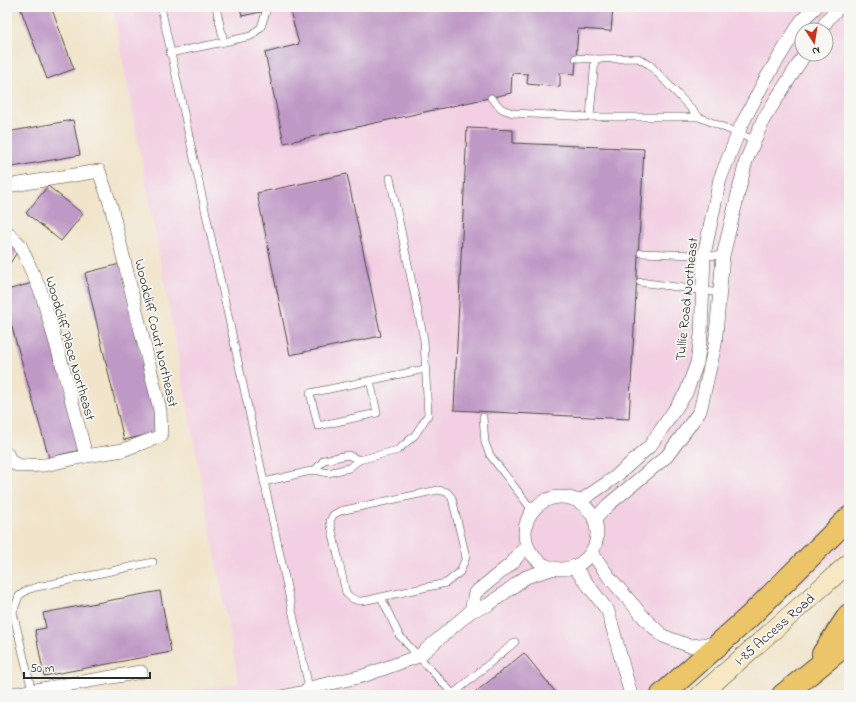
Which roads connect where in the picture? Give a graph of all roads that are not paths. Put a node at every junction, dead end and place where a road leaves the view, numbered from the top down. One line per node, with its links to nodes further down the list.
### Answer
1 (161, 7): 8 (lane)
2 (216, 7): 7 (lane)
3 (816, 7): 15 (street, Tullie Road Northeast)
4 (839, 7): 6 (street)
5 (266, 12): 7 (lane)
6 (826, 22)
7 (224, 42): 8 (lane)
8 (170, 53): 33 (lane)
9 (576, 58): 10 (lane)
10 (595, 58): 13 (lane); 14 (lane)
11 (800, 62): 16 (street)
12 (491, 98): 13 (lane)
13 (590, 116): 14 (lane)
14 (699, 117): 15 (lane)
15 (738, 134): 16 (lane); 21 (street, Tullie Road Northeast)
16 (754, 140): 22 (street)
17 (390, 178): 26 (lane)
18 (7, 186): 30 (street, Woodcliff Court Northeast)
19 (7, 232): 30 (street, Woodcliff Place Northeast)
20 (641, 253): 21 (lane)
21 (704, 255): 22 (lane); 24 (street, Tullie Road Northeast)
22 (723, 256): 25 (street)
23 (640, 282): 24 (lane)
24 (702, 291): 25 (lane); 34 (street, Tullie Road Northeast)
25 (720, 293): 37 (street)
26 (425, 369): 27 (lane); 31 (lane)
27 (370, 380): 27 (lane)
28 (483, 417): 35 (lane)
29 (7, 454): 30 (street, Woodcliff Court Northeast)
30 (86, 456)
31 (359, 460): 32 (lane); 32 (lane)
32 (316, 470): 33 (lane)
33 (264, 482): 54 (lane)
34 (579, 502): 35 (street); 37 (street)
35 (532, 510): 38 (street)
36 (849, 518): 49 (highway)
37 (595, 519): 39 (street)
38 (526, 546): 43 (street); 45 (street)
39 (592, 553): 42 (street); 49 (street)
40 (153, 562): 53 (lane)
41 (849, 564): 60 (main road, I-85 Access Road)
42 (574, 568): 43 (street); 58 (street)
43 (552, 569): 45 (street)
44 (381, 597): 44 (lane); 50 (lane)
45 (471, 611): 50 (street)
46 (849, 615): 51 (highway)
47 (515, 642): 57 (lane)
48 (849, 642): 51 (highway)
49 (720, 643): 59 (highway)
50 (419, 656): 54 (street); 57 (lane)
51 (813, 670): 61 (highway)
52 (141, 672): 53 (street)
53 (32, 691): 55 (street)
54 (310, 691): 56 (lane)
55 (7, 695)
56 (278, 695)
57 (452, 695)
58 (631, 695)
59 (662, 695)
60 (700, 695)
61 (783, 695)

